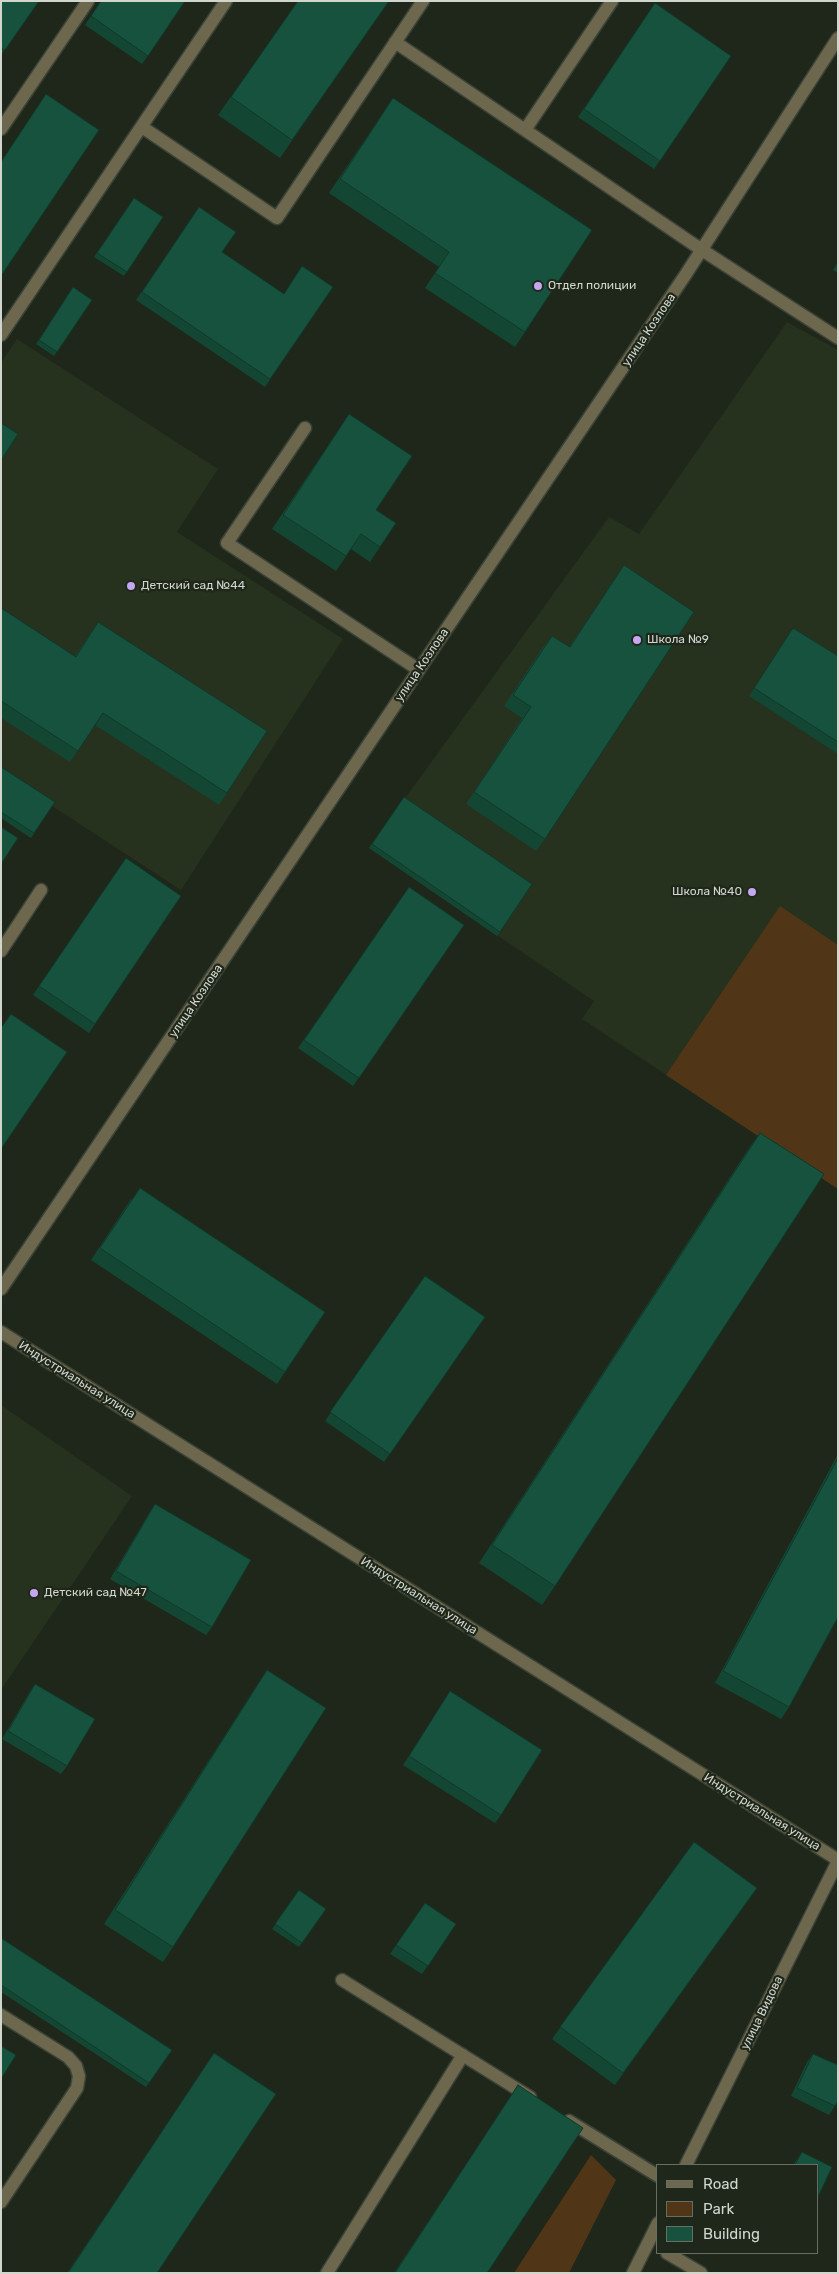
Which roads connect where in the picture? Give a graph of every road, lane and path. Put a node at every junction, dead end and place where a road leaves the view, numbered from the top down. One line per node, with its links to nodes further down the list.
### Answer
1 (88, 1): 8 (street)
2 (226, 1): 7 (street)
3 (422, 1): 6 (street)
4 (612, 1): 9 (street)
5 (838, 38): 10 (street, улица Козлова)
6 (395, 42): 7 (street); 9 (street)
7 (142, 127): 11 (street)
8 (1, 130)
9 (525, 130): 10 (street)
10 (702, 250): 12 (street); 14 (street, улица Козлова)
11 (1, 335)
12 (838, 338)
13 (305, 428): 14 (street)
14 (419, 670): 17 (street, улица Козлова)
15 (42, 890): 16 (street)
16 (1, 951)
17 (1, 1288)
18 (1, 1332): 19 (street, Индустриальная улица)
19 (838, 1860): 25 (street, улица Видова)
20 (342, 1980): 22 (street)
21 (1, 2015): 27 (street)
22 (463, 2055): 23 (street); 31 (street)
23 (539, 2102)
24 (556, 2113): 26 (street)
25 (686, 2164)
26 (656, 2175)
27 (1, 2202)
28 (656, 2232): 29 (street)
29 (653, 2245): 32 (street)
30 (668, 2254): 33 (street)
31 (327, 2273)
32 (633, 2273)
33 (700, 2273)

